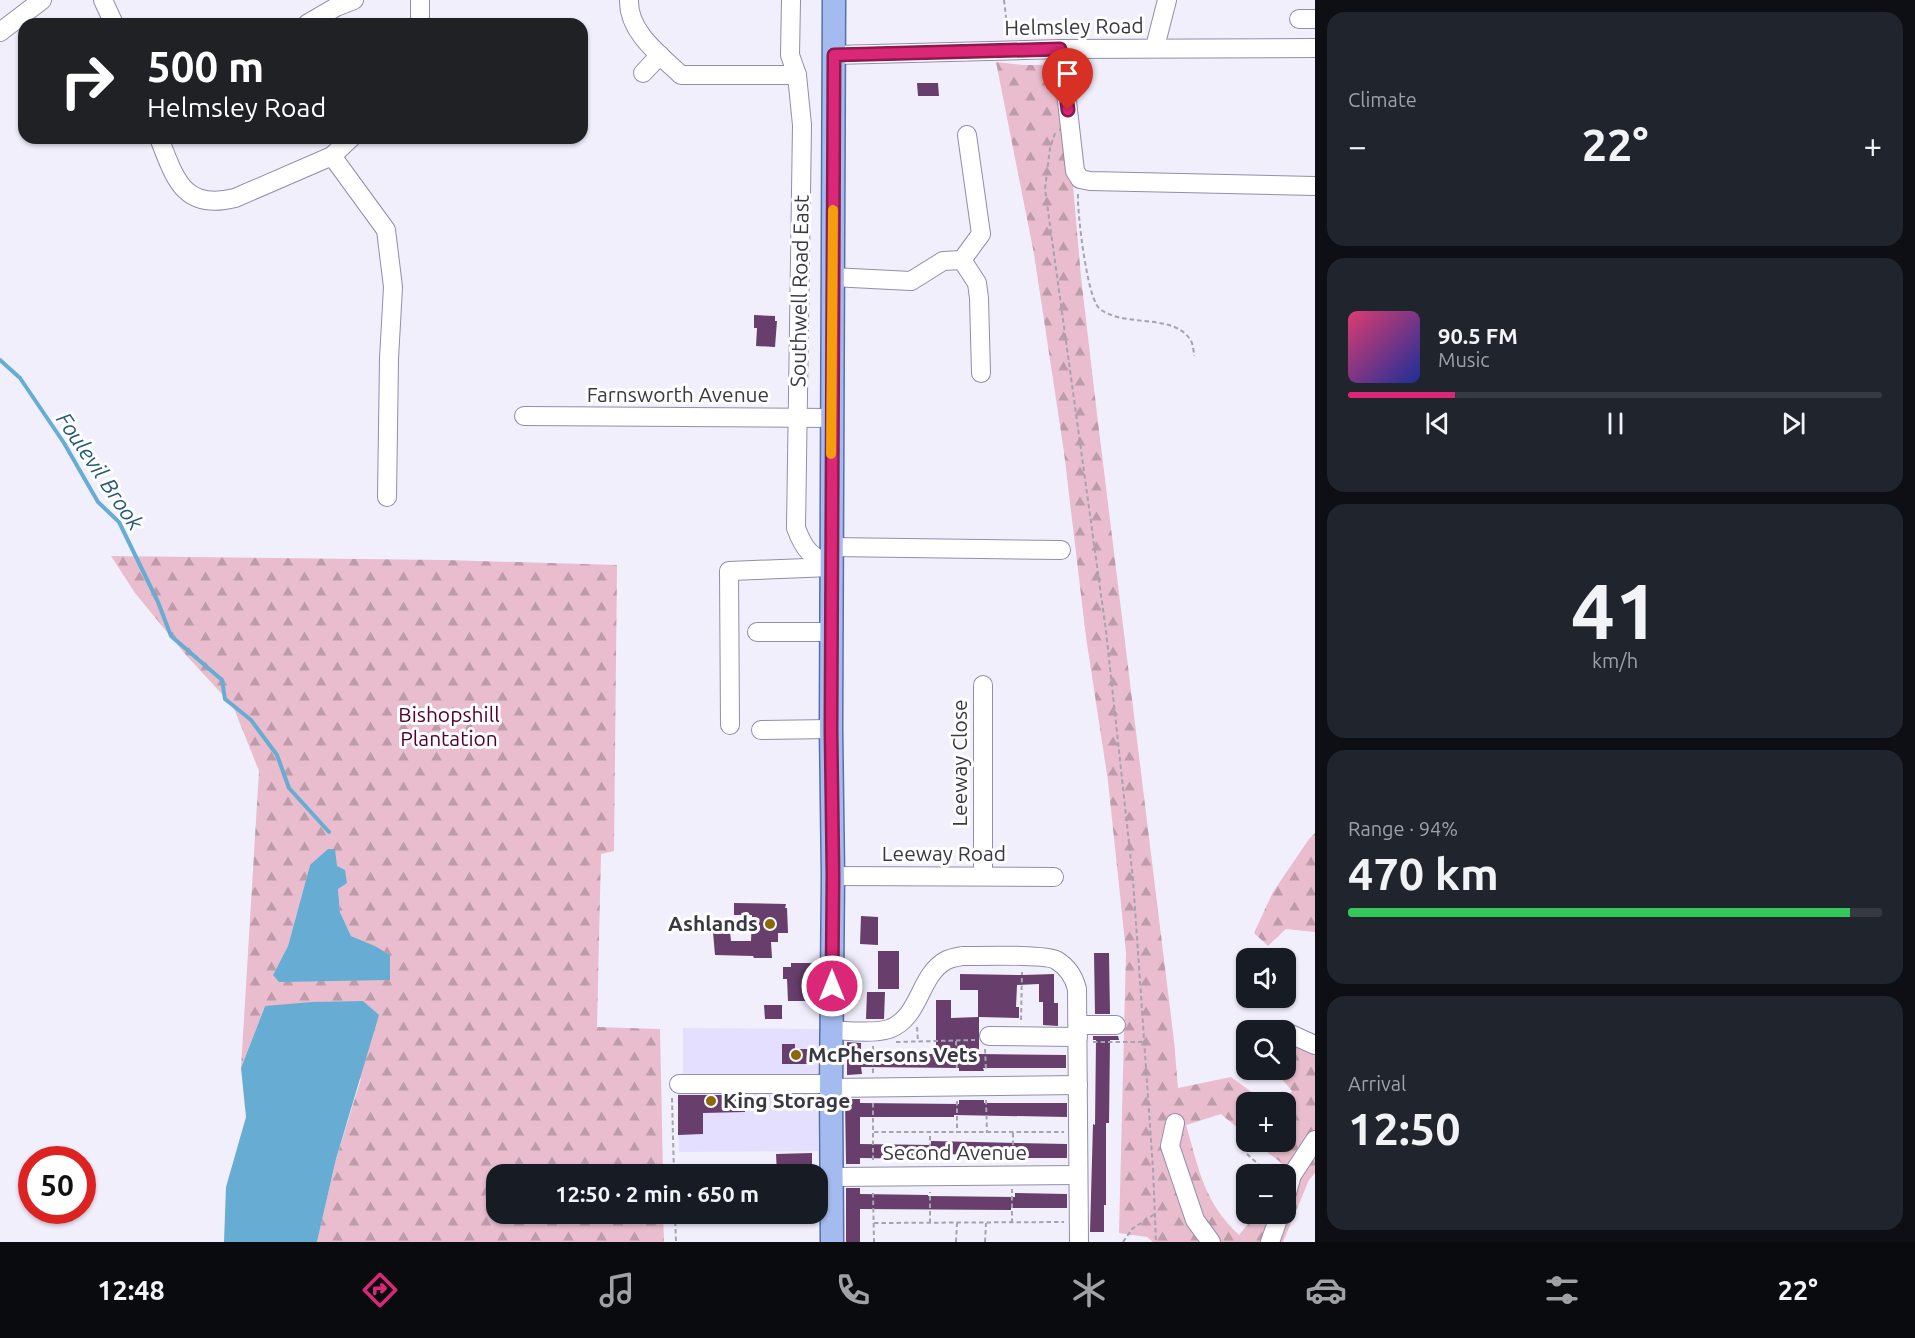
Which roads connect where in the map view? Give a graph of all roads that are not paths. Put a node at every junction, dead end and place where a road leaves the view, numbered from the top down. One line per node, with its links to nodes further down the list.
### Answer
1 (42, 0): 10 (street)
2 (103, 0): 11 (street)
3 (354, 0): 12 (street)
4 (420, 0): 13 (street)
5 (791, 0): 21 (street, Southwell Road East)
6 (834, 0): 19 (main road, Southwell Road East)
7 (1167, 0): 15 (street)
8 (629, 5): 18 (street)
9 (18, 18): 14 (street)
10 (18, 18)
11 (111, 18)
12 (317, 18)
13 (420, 18)
14 (0, 32)
15 (1155, 47): 16 (street, Helmsley Road); 17 (street, Helmsley Road)
16 (1315, 48)
17 (1060, 49): 19 (street, Helmsley Road); 28 (street)
18 (660, 55): 20 (street); 21 (street)
19 (834, 55): 22 (main road, Southwell Road East)
20 (643, 73)
21 (797, 75): 23 (street, Southwell Road East)
22 (833, 124): 23 (street); 30 (main road, Southwell Road East)
23 (802, 125): 33 (street, Southwell Road East)
24 (967, 135): 29 (street)
25 (161, 144): 27 (street)
26 (345, 144): 27 (street)
27 (332, 156): 35 (street)
28 (1315, 186)
29 (962, 260): 30 (street); 31 (street)
30 (832, 276): 34 (main road, Southwell Road East)
31 (981, 373)
32 (524, 416): 33 (street, Farnsworth Avenue)
33 (798, 418): 34 (street, Farnsworth Avenue); 37 (street, Southwell Road East)
34 (831, 418): 37 (main road, Southwell Road East)
35 (387, 497)
36 (1061, 550): 37 (street)
37 (831, 557): 38 (main road, Southwell Road East); 41 (street)
38 (831, 632): 39 (street); 42 (main road, Southwell Road East)
39 (757, 633)
40 (983, 682): 45 (street, Leeway Close)
41 (730, 725)
42 (831, 729): 43 (street); 44 (main road, Southwell Road East)
43 (761, 730)
44 (833, 876): 45 (street, Leeway Road); 48 (main road, Southwell Road East)
45 (983, 876): 46 (street, Leeway Road)
46 (1057, 877)
47 (1116, 1025): 49 (street)
48 (832, 1030): 49 (street); 55 (main road, Southwell Road East)
49 (1078, 1035): 50 (street); 54 (street)
50 (989, 1036)
51 (1296, 1037): 52 (street)
52 (1315, 1045)
53 (679, 1084): 55 (street)
54 (1078, 1085): 55 (street); 59 (street)
55 (831, 1086): 60 (main road, Southwell Road East)
56 (1175, 1123): 64 (street)
57 (1315, 1140): 58 (street)
58 (1296, 1169)
59 (1078, 1175): 60 (street, Second Avenue); 63 (street)
60 (832, 1177): 62 (main road, Southwell Road East)
61 (1276, 1224): 65 (street)
62 (832, 1242)
63 (1079, 1242)
64 (1211, 1242)
65 (1270, 1242)

